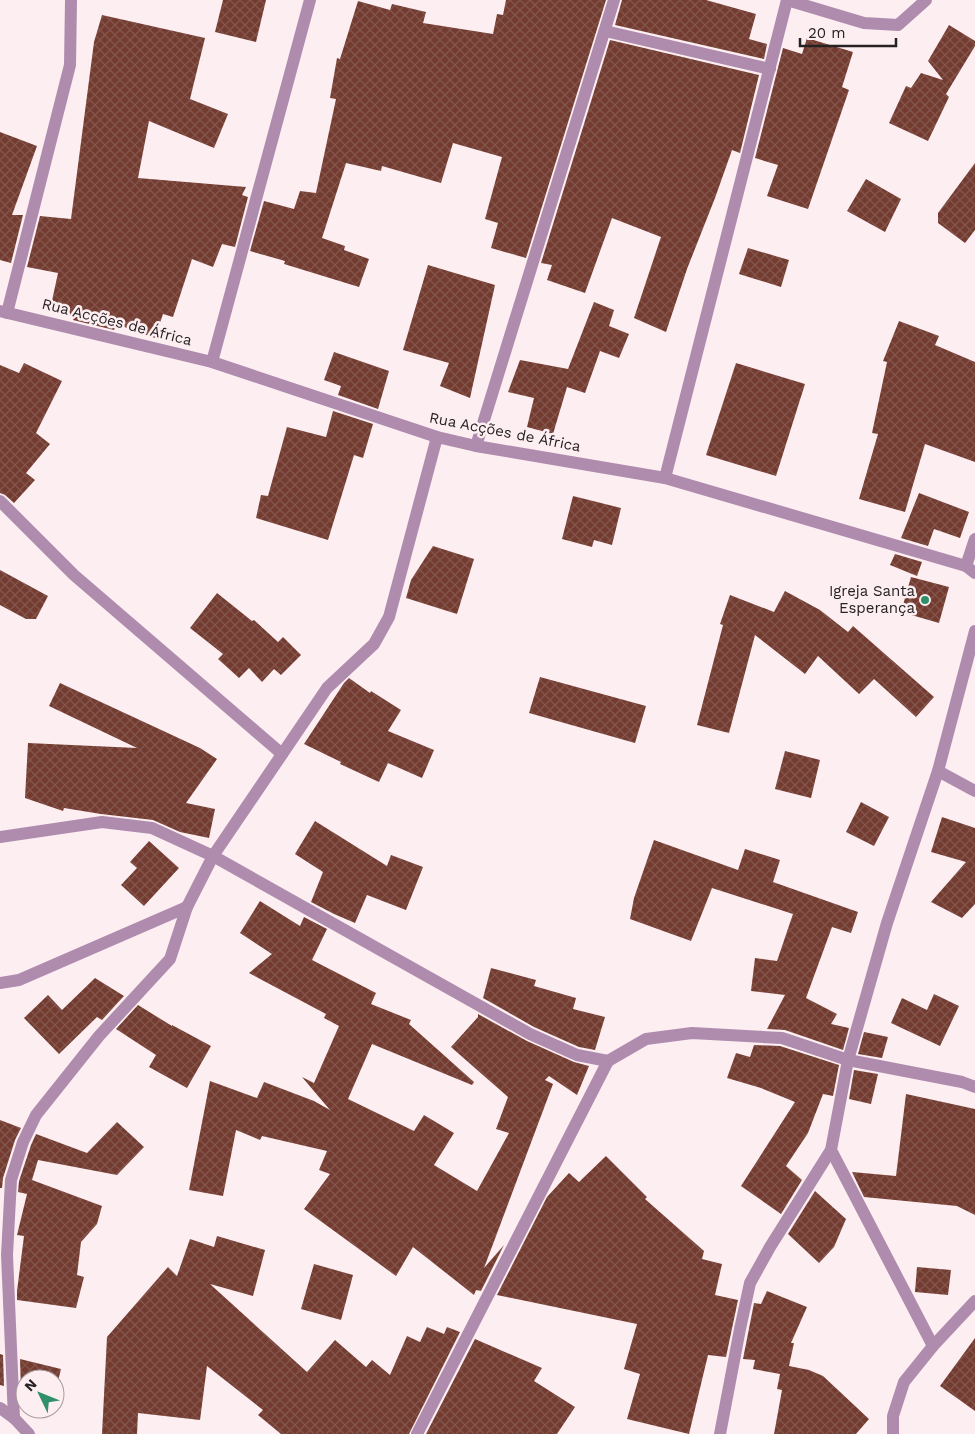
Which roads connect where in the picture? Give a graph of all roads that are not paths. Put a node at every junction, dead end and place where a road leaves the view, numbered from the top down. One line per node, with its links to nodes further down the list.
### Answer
1 (71, 0): 8 (street)
2 (310, 0): 9 (street)
3 (614, 0): 6 (street)
4 (787, 0): 5 (street); 7 (street)
5 (926, 0)
6 (605, 31): 7 (street); 11 (street)
7 (770, 70): 12 (street)
8 (3, 312): 9 (street, Rua Acções de África)
9 (212, 362): 10 (street, Rua Acções de África)
10 (437, 437): 11 (street, Rua Acções de África); 17 (street)
11 (476, 446): 12 (street, Rua Acções de África)
12 (665, 478): 15 (street, Rua Acções de África)
13 (0, 501): 17 (street)
14 (975, 539): 15 (street)
15 (970, 569)
16 (975, 632): 18 (street)
17 (282, 754): 21 (street)
18 (938, 771): 19 (street); 24 (street)
19 (975, 791)
20 (0, 837): 21 (street)
21 (213, 856): 22 (street); 25 (street)
22 (187, 907): 23 (street); 31 (street)
23 (0, 983)
24 (848, 1060): 25 (street); 26 (street); 27 (street)
25 (608, 1061): 33 (street)
26 (975, 1087)
27 (831, 1150): 29 (street); 34 (street)
28 (975, 1302): 29 (street)
29 (933, 1346): 35 (street)
30 (0, 1408): 31 (street)
31 (14, 1418): 32 (street)
32 (29, 1434)
33 (417, 1434)
34 (720, 1434)
35 (893, 1434)

